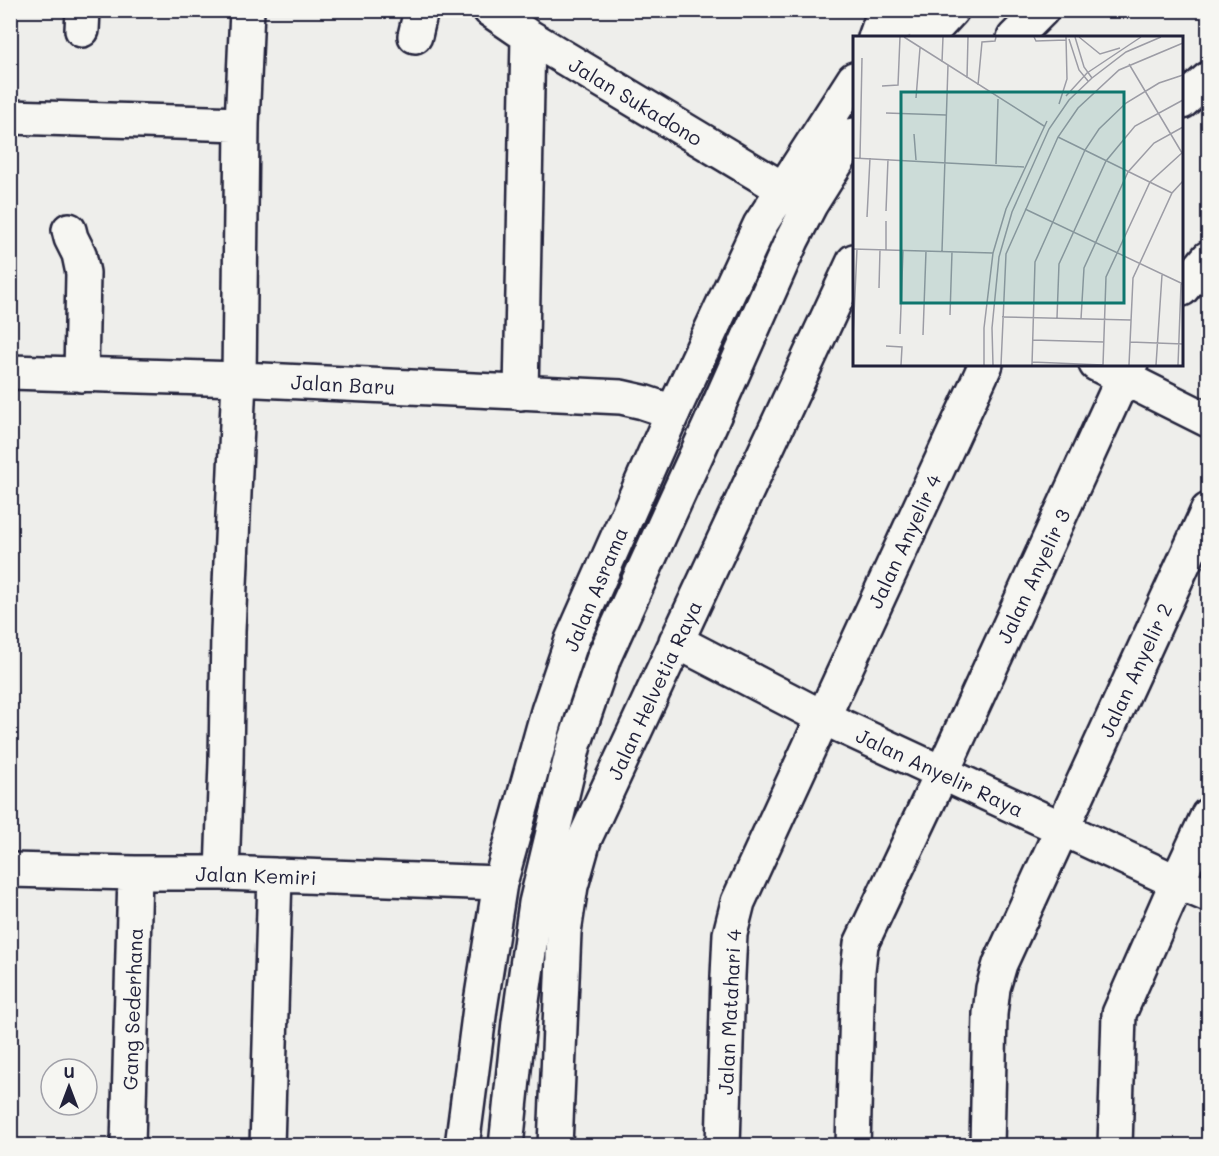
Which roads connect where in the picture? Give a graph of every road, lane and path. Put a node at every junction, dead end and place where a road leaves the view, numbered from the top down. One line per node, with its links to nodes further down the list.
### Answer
1 (247, 10): 16 (main road)
2 (490, 10): 7 (main road, Jalan Sukadono)
3 (885, 10): 8 (main road)
4 (909, 10): 9 (main road)
5 (952, 10): 10 (main road)
6 (1042, 10): 11 (main road)
7 (528, 36): 18 (main road, Jalan Sukadono); 28 (main road)
8 (876, 36)
9 (888, 36)
10 (928, 36)
11 (1016, 36)
12 (1209, 79): 14 (main road)
13 (853, 82): 18 (main road, Jalan Asrama)
14 (1183, 101)
15 (10, 117): 16 (main road)
16 (242, 124): 27 (main road)
17 (853, 138): 31 (main road, Jalan Asrama)
18 (783, 189): 29 (main road, Jalan Asrama)
19 (69, 230): 26 (main road)
20 (1209, 258): 22 (main road)
21 (853, 265): 33 (main road, Jalan Helvetia Raya)
22 (1183, 289)
23 (985, 366): 34 (main road, Jalan Anyelir 4)
24 (1117, 369): 30 (main road); 35 (main road, Jalan Anyelir 3)
25 (10, 372): 26 (main road, Jalan Baru)
26 (81, 375): 27 (main road, Jalan Baru)
27 (239, 379): 28 (main road, Jalan Baru); 40 (main road)
28 (521, 393): 29 (main road, Jalan Baru)
29 (646, 404): 31 (main road); 43 (main road, Jalan Asrama)
30 (1209, 420)
31 (709, 427): 48 (main road, Jalan Asrama)
32 (1209, 510): 37 (main road, Jalan Anyelir 2)
33 (676, 641): 34 (main road, Jalan Anyelir Raya); 49 (main road, Jalan Helvetia Raya)
34 (822, 717): 35 (main road, Jalan Anyelir Raya); 50 (main road, Jalan Matahari 4)
35 (942, 774): 37 (main road, Jalan Anyelir Raya); 51 (main road, Jalan Anyelir 3)
36 (1209, 815): 42 (main road)
37 (1061, 829): 42 (main road, Jalan Anyelir Raya); 52 (main road, Jalan Anyelir 2)
38 (10, 870): 39 (main road, Jalan Kemiri)
39 (135, 873): 40 (main road, Jalan Kemiri); 45 (main road, Gang Sederhana)
40 (222, 873): 41 (main road, Jalan Kemiri)
41 (275, 875): 43 (main road, Jalan Kemiri); 46 (main road)
42 (1177, 882): 44 (main road, Jalan Anyelir Raya); 53 (main road)
43 (501, 883): 47 (main road, Jalan Asrama)
44 (1209, 895)
45 (128, 1146)
46 (267, 1146)
47 (462, 1146)
48 (506, 1146)
49 (555, 1146)
50 (723, 1146)
51 (853, 1146)
52 (987, 1146)
53 (1115, 1146)

